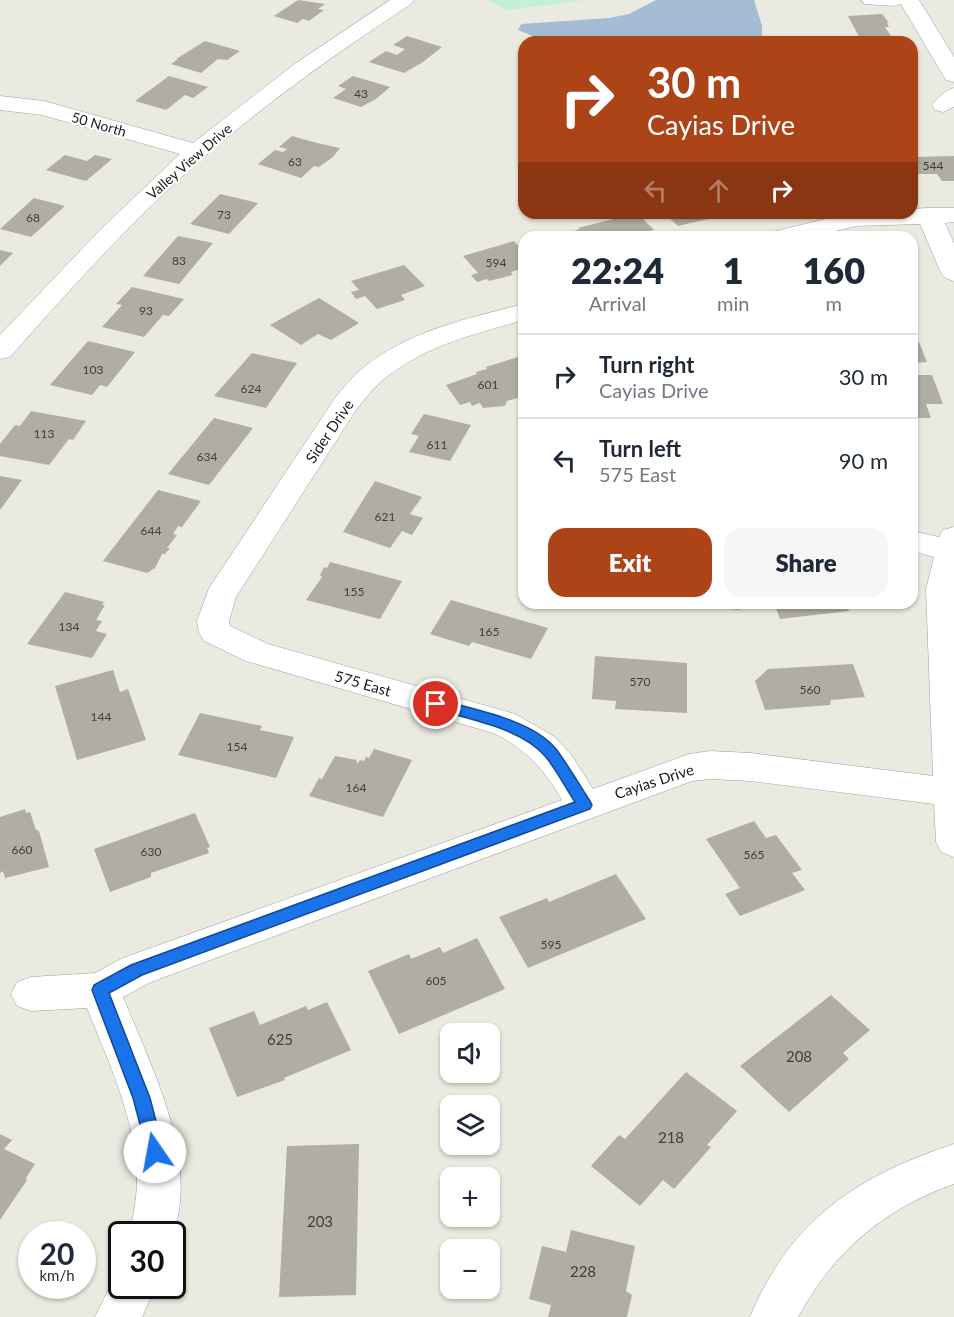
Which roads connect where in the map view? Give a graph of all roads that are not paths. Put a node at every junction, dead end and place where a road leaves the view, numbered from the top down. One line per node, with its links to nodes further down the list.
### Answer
1 (404, 0): 7 (street, Valley View Drive)
2 (871, 0): 3 (street)
3 (894, 0)
4 (909, 0): 5 (street)
5 (954, 75)
6 (0, 103): 7 (street, 50 North)
7 (197, 152): 14 (street, Valley View Drive)
8 (942, 215): 9 (street); 12 (street)
9 (918, 216)
10 (856, 219): 11 (street)
11 (806, 231)
12 (954, 273)
13 (518, 314): 17 (street, Sider Drive)
14 (0, 351)
15 (918, 541): 16 (street)
16 (952, 544): 18 (street)
17 (214, 633): 19 (street, 575 East)
18 (951, 792): 19 (street, Cayias Drive); 20 (street)
19 (584, 805): 21 (street, Cayias Drive)
20 (954, 842)
21 (100, 990): 22 (street, Cayias Drive); 24 (street)
22 (31, 994)
23 (954, 1164): 27 (street)
24 (154, 1221)
25 (127, 1299): 26 (street)
26 (118, 1317)
27 (773, 1317)

